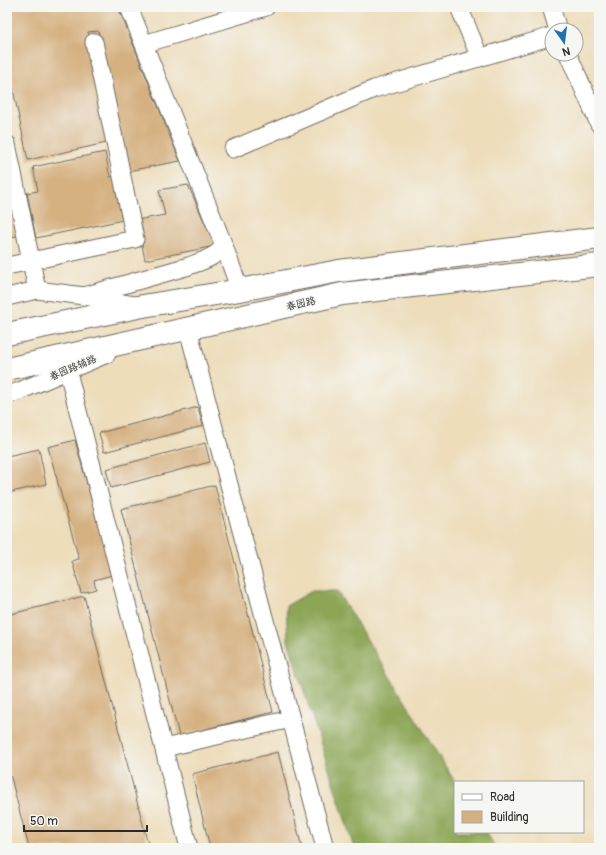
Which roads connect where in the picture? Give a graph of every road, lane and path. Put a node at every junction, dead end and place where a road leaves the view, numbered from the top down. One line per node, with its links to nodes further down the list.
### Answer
1 (129, 7): 8 (street)
2 (266, 7): 8 (street)
3 (459, 7): 9 (street)
4 (551, 7): 5 (street)
5 (556, 22)
6 (544, 38): 9 (street)
7 (94, 42): 17 (street)
8 (144, 44): 16 (street)
9 (480, 58): 13 (street)
10 (572, 62): 11 (street)
11 (599, 124)
12 (7, 144): 14 (street)
13 (233, 149)
14 (10, 178): 17 (street)
15 (599, 238): 21 (main road)
16 (224, 246): 21 (street); 22 (street)
17 (31, 261): 19 (street); 20 (street)
18 (599, 265): 25 (main road, 春园路)
19 (7, 266)
20 (37, 290): 22 (street); 23 (street)
21 (240, 290): 24 (main road)
22 (84, 296): 24 (street)
23 (7, 297)
24 (143, 306): 26 (main road)
25 (188, 329): 27 (main road, 春园路); 30 (street)
26 (7, 334)
27 (66, 363): 28 (main road, 春园路); 29 (street, 春园路辅路); 31 (street)
28 (7, 369)
29 (7, 395)
30 (291, 719): 31 (street); 33 (street)
31 (164, 748): 32 (street)
32 (189, 848)
33 (324, 848)

